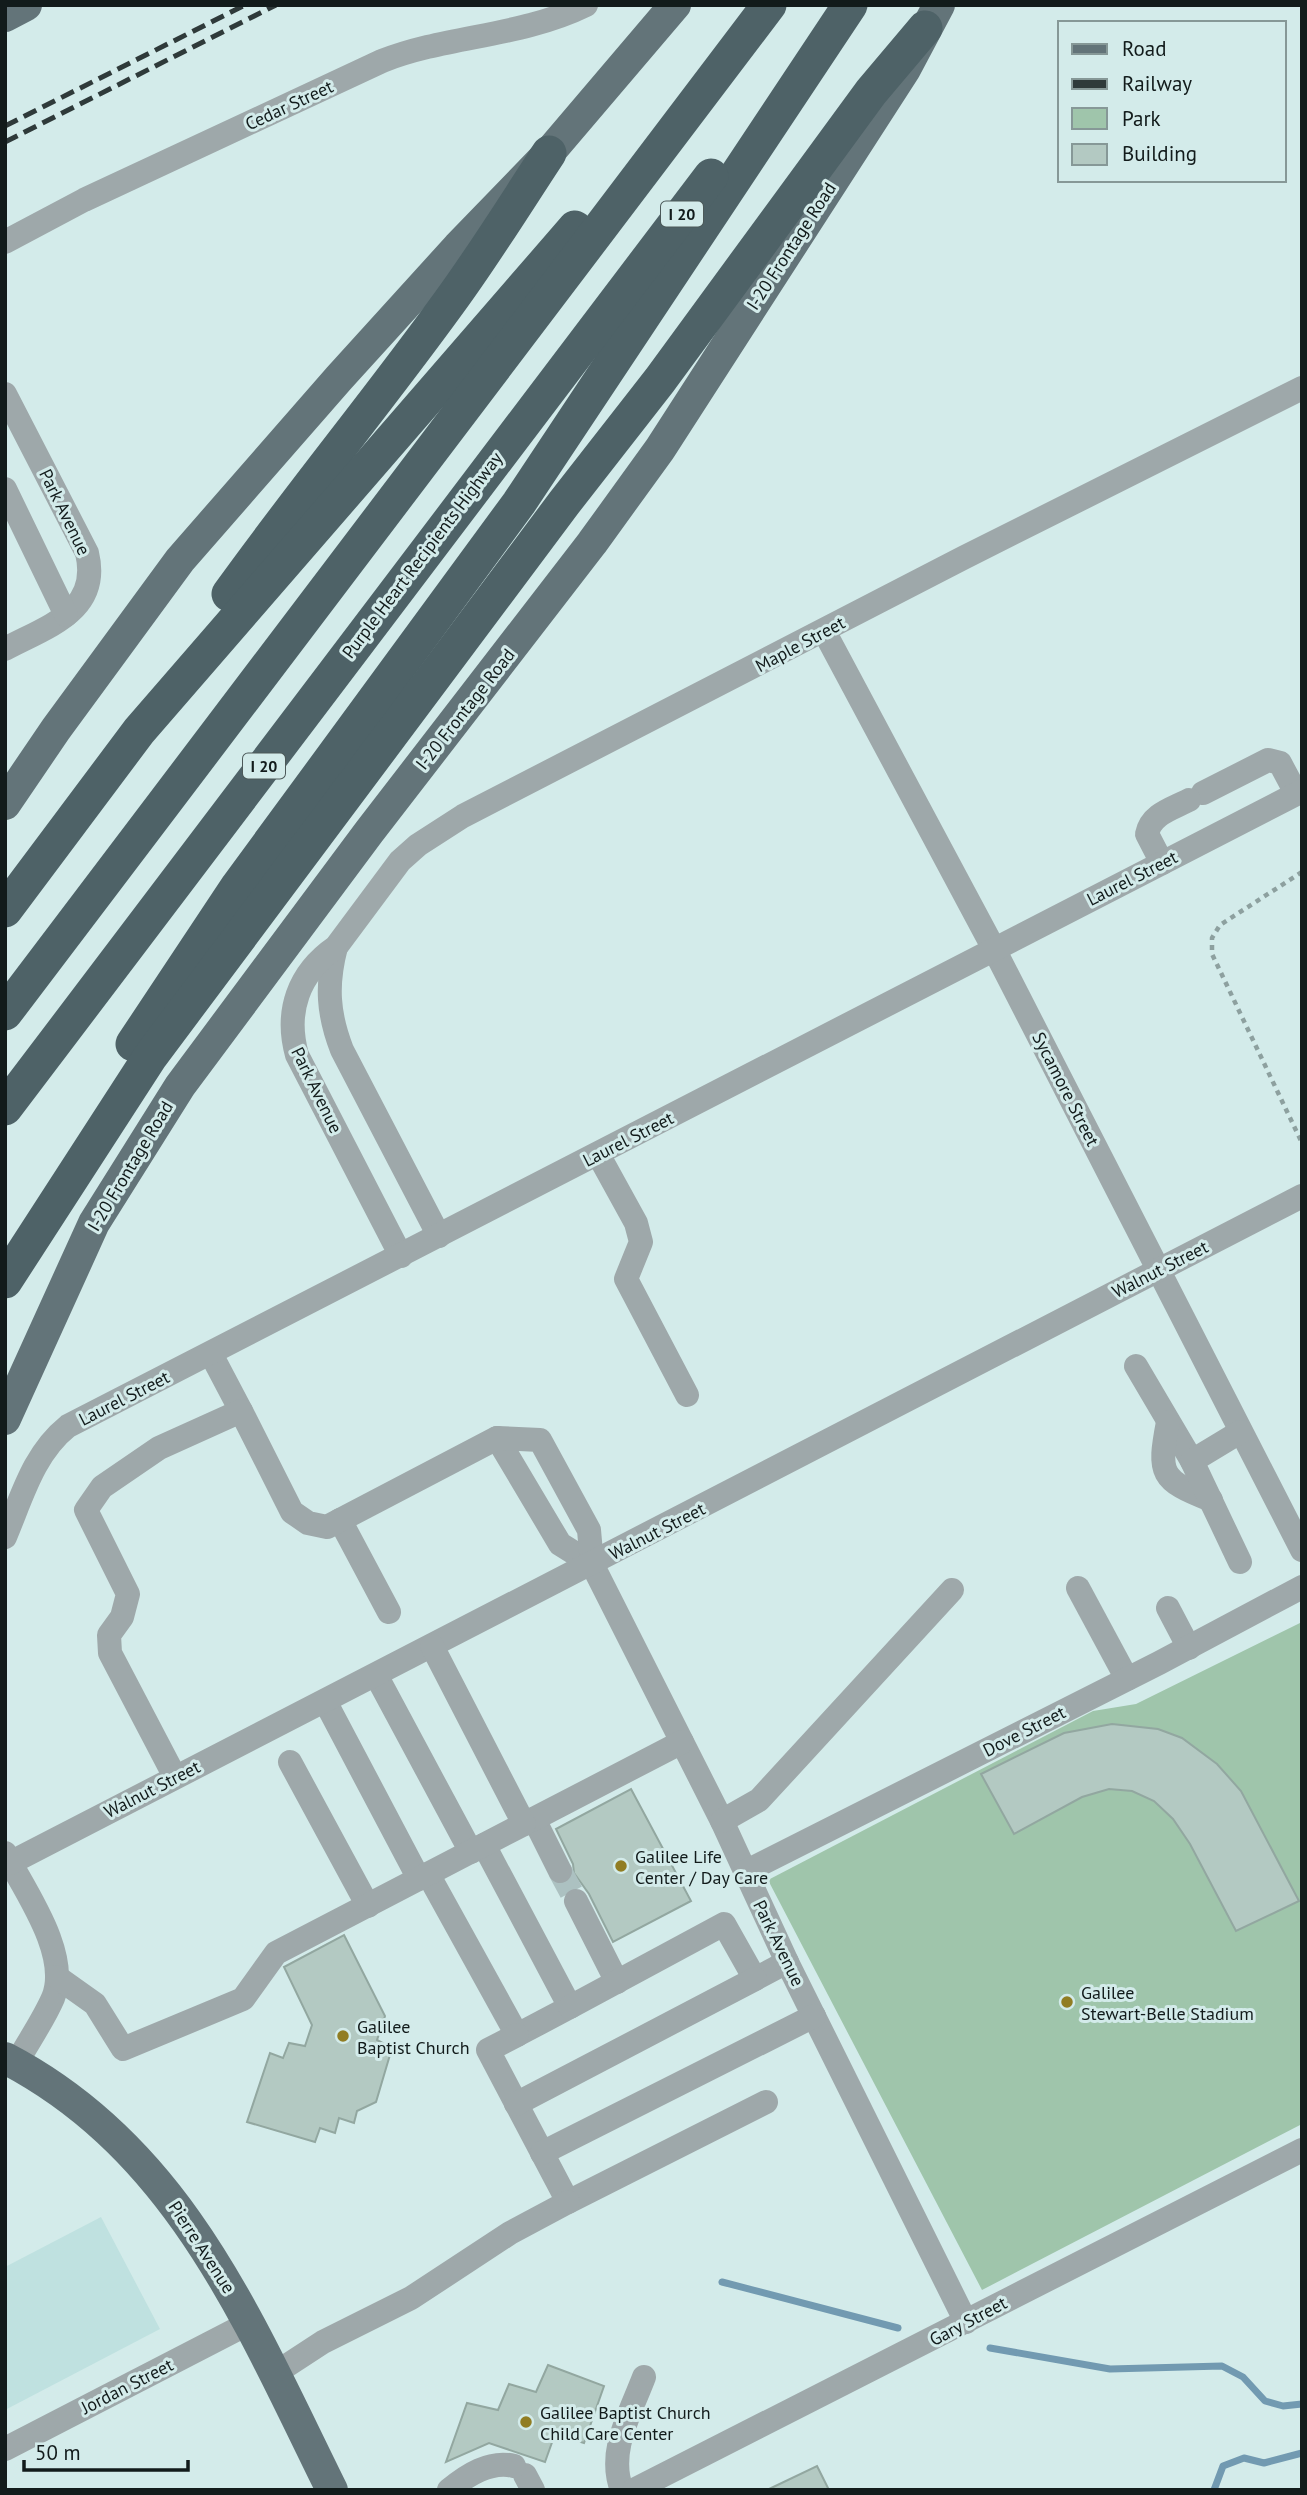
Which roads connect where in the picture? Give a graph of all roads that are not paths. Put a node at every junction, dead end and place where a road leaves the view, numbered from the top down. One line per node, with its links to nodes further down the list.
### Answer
1 (26, 5): 7 (main road)
2 (586, 5): 10 (street, Cedar Street)
3 (675, 5): 9 (main road)
4 (843, 5): 25 (highway, Purple Heart Recipients Highway / I 20)
5 (850, 5): 31 (highway)
6 (765, 10): 17 (highway); 24 (highway)
7 (5, 16)
8 (932, 17): 31 (highway); 36 (main road, I-20 Frontage Road)
9 (549, 153): 17 (highway); 19 (main road)
10 (5, 242)
11 (1302, 388): 15 (street, Maple Street)
12 (5, 394): 14 (street, Park Avenue)
13 (5, 489): 14 (street)
14 (66, 615): 16 (street)
15 (824, 631): 22 (street, Maple Street); 23 (street, Sycamore Street)
16 (5, 649)
17 (139, 731): 21 (highway)
18 (1299, 792): 20 (street, Laurel Street); 20 (street)
19 (5, 804)
20 (1162, 863): 23 (street, Laurel Street)
21 (5, 910)
22 (336, 947): 28 (street); 29 (street, Park Avenue)
23 (994, 949): 26 (street, Laurel Street); 30 (street, Sycamore Street)
24 (5, 1013)
25 (5, 1108)
26 (598, 1154): 28 (street, Laurel Street); 34 (street)
27 (1302, 1196): 30 (street, Walnut Street)
28 (439, 1236): 29 (street, Laurel Street)
29 (401, 1255): 32 (street, Laurel Street)
30 (1157, 1270): 38 (street, Sycamore Street); 46 (street, Walnut Street)
31 (5, 1282)
32 (211, 1354): 35 (street); 43 (street, Laurel Street)
33 (1136, 1366): 37 (street)
34 (687, 1395)
35 (241, 1411): 42 (street); 59 (street)
36 (5, 1419)
37 (1168, 1422): 40 (street); 41 (street)
38 (1240, 1432): 40 (street); 44 (street, Sycamore Street)
39 (497, 1438): 42 (street); 46 (street); 46 (street, Park Avenue)
40 (1192, 1461): 41 (street)
41 (1211, 1500): 45 (street)
42 (340, 1520): 51 (street)
43 (5, 1537)
44 (1302, 1550)
45 (1240, 1562)
46 (592, 1564): 52 (street, Walnut Street); 57 (street, Park Avenue)
47 (1078, 1587): 55 (street)
48 (1302, 1587): 53 (street, Dove Street)
49 (953, 1590): 60 (street)
50 (1168, 1608): 53 (street)
51 (389, 1612)
52 (432, 1646): 54 (street, Walnut Street); 61 (street)
53 (1189, 1648): 55 (street, Dove Street)
54 (376, 1675): 56 (street, Walnut Street); 62 (street)
55 (1127, 1679): 65 (street, Dove Street)
56 (325, 1701): 59 (street, Walnut Street); 66 (street)
57 (682, 1742): 60 (street, Park Avenue); 61 (street)
58 (290, 1762): 68 (street)
59 (175, 1777): 63 (street, Walnut Street)
60 (722, 1821): 65 (street, Park Avenue)
61 (529, 1822): 62 (street); 64 (street)
62 (478, 1849): 66 (street); 73 (street)
63 (8, 1858): 70 (street)
64 (561, 1871)
65 (745, 1872): 69 (street, Park Avenue)
66 (424, 1877): 68 (street); 75 (street)
67 (576, 1901): 72 (street)
68 (368, 1906): 70 (street)
69 (787, 1962): 71 (street); 74 (street, Park Avenue)
70 (57, 1977): 76 (street)
71 (755, 1979): 72 (street); 78 (street)
72 (617, 1982): 73 (street)
73 (570, 2007): 75 (street)
74 (814, 2016): 80 (street); 82 (street, Park Avenue)
75 (517, 2035): 78 (street)
76 (10, 2061): 83 (main road, Pierre Avenue)
77 (766, 2102): 81 (street)
78 (516, 2104): 80 (street)
79 (1302, 2150): 82 (street, Gary Street)
80 (542, 2153): 81 (street)
81 (568, 2202): 84 (street)
82 (966, 2322): 91 (street, Gary Street)
83 (250, 2323): 84 (main road, Pierre Avenue); 86 (street, Jordan Street)
84 (274, 2374): 88 (main road, Pierre Avenue)
85 (644, 2378): 90 (street)
86 (5, 2449)
87 (524, 2477): 89 (street)
88 (332, 2490)
89 (449, 2490)
90 (622, 2490)
91 (634, 2490)

